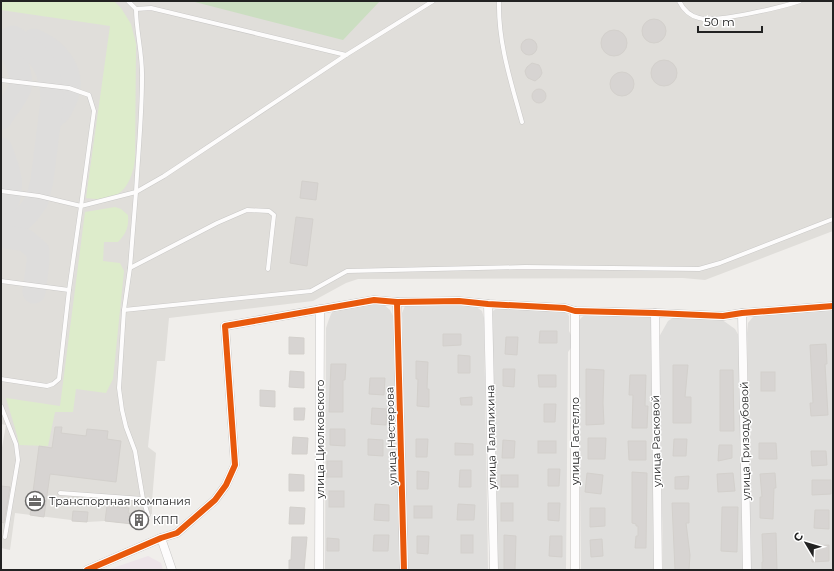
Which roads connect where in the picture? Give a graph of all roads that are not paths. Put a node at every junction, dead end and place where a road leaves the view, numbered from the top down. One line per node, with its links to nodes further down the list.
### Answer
1 (128, 1): 6 (lane)
2 (433, 1): 7 (lane)
3 (499, 1): 9 (lane)
4 (679, 1): 5 (lane)
5 (800, 1)
6 (136, 9): 7 (lane); 11 (lane)
7 (346, 55): 11 (lane)
8 (1, 80): 12 (lane)
9 (522, 122)
10 (1, 191): 12 (lane)
11 (136, 192): 12 (lane); 14 (lane)
12 (81, 206): 17 (lane)
13 (833, 219): 22 (lane)
14 (130, 268): 15 (lane); 22 (lane)
15 (268, 269)
16 (1, 281): 17 (lane)
17 (69, 290): 26 (lane)
18 (397, 302): 19 (street); 21 (street); 37 (street, улица Нестерова)
19 (488, 304): 23 (street); 38 (street, улица Талалихина)
20 (833, 306): 25 (street)
21 (320, 309): 32 (street); 36 (street, улица Циолковского)
22 (124, 310): 29 (lane)
23 (575, 311): 24 (street); 39 (street, улица Гастелло)
24 (655, 312): 25 (street); 40 (street, улица Расковой)
25 (742, 313): 41 (street, улица Гризодубовой)
26 (1, 379)
27 (1, 406): 31 (lane)
28 (60, 493): 29 (lane)
29 (143, 499): 30 (lane)
30 (148, 515)
31 (5, 537)
32 (161, 538): 33 (street); 35 (street)
33 (104, 567): 34 (street)
34 (87, 570)
35 (172, 570)
36 (319, 570)
37 (404, 570)
38 (494, 570)
39 (575, 570)
40 (658, 570)
41 (747, 570)

